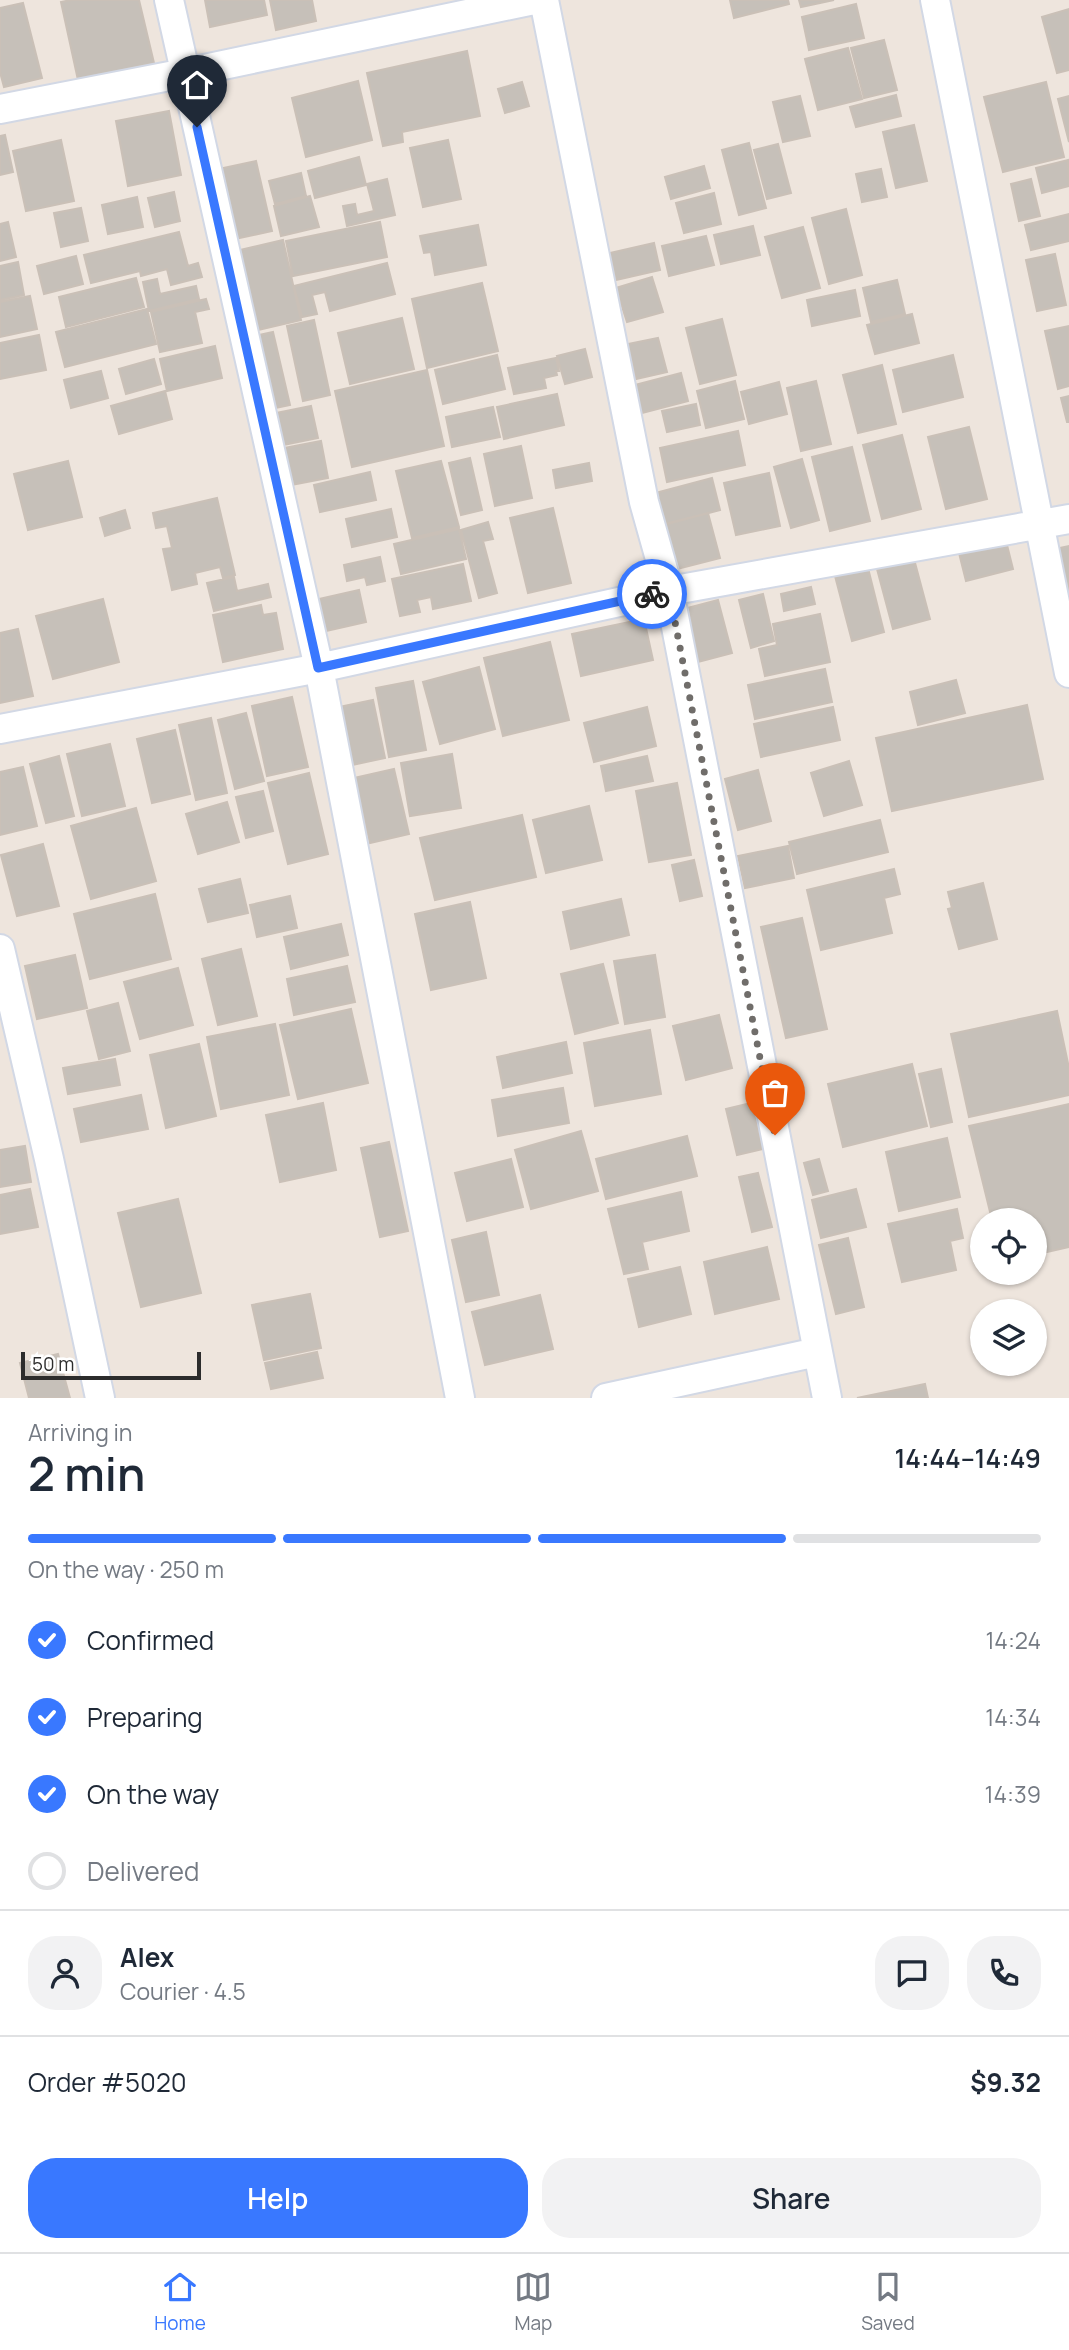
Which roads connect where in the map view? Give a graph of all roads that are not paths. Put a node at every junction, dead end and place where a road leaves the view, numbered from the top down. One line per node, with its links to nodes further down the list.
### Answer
1 (169, 0): 5 (street)
2 (534, 0): 5 (street)
3 (544, 0): 9 (street)
4 (935, 0): 8 (street)
5 (185, 73): 6 (street); 10 (street)
6 (0, 109)
7 (1069, 519): 8 (street)
8 (1039, 525): 9 (street); 11 (street)
9 (669, 591): 10 (street); 14 (street)
10 (318, 668): 12 (street); 16 (street)
11 (1069, 673)
12 (0, 729)
13 (0, 949): 15 (street)
14 (817, 1352): 17 (street); 18 (street)
15 (100, 1398)
16 (460, 1398)
17 (606, 1398)
18 (827, 1398)

